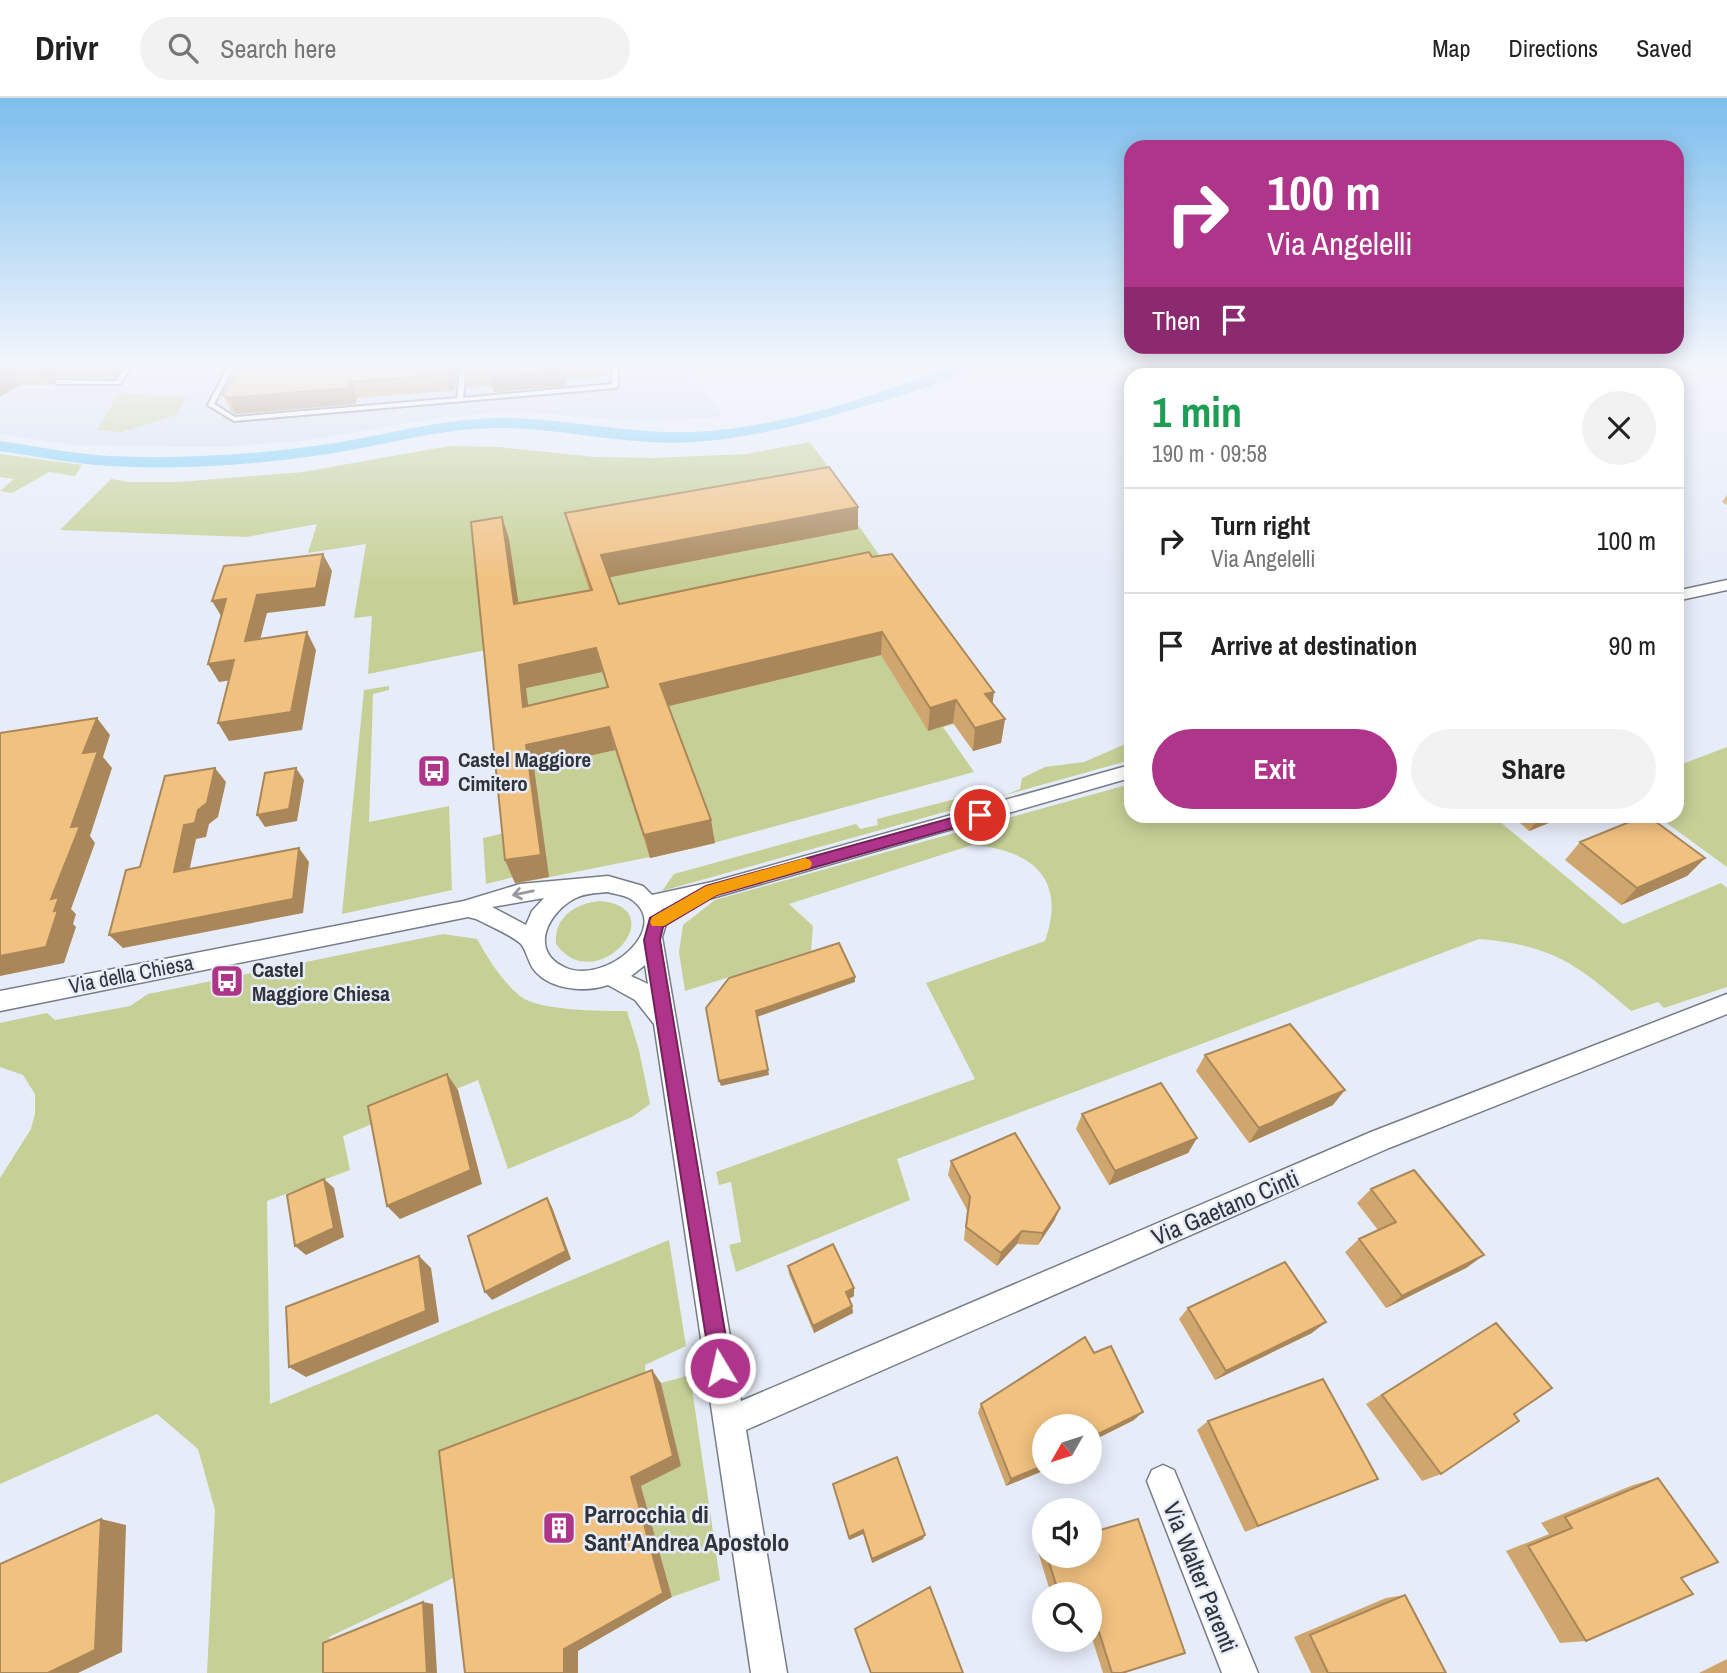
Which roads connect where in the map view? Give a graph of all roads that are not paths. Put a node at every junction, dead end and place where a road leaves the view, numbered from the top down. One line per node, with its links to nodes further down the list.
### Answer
1 (1727, 586): 2 (street)
2 (1684, 594)
3 (1727, 594): 4 (street)
4 (1684, 602)
5 (1124, 774): 8 (street)
6 (580, 888): 7 (street, Via della Chiesa, one-way to 7); 8 (street); 9 (street)
7 (468, 909): 9 (street); 11 (street, Via della Chiesa)
8 (652, 922): 10 (street); 13 (street)
9 (532, 939): 10 (street)
10 (611, 976): 13 (street)
11 (0, 1000)
12 (1727, 1003): 14 (street, Via Gaetano Cinti)
13 (664, 1020): 14 (street)
14 (728, 1422): 16 (street)
15 (1163, 1481): 17 (street, Via Walter Parenti)
16 (769, 1673)
17 (1240, 1673)

